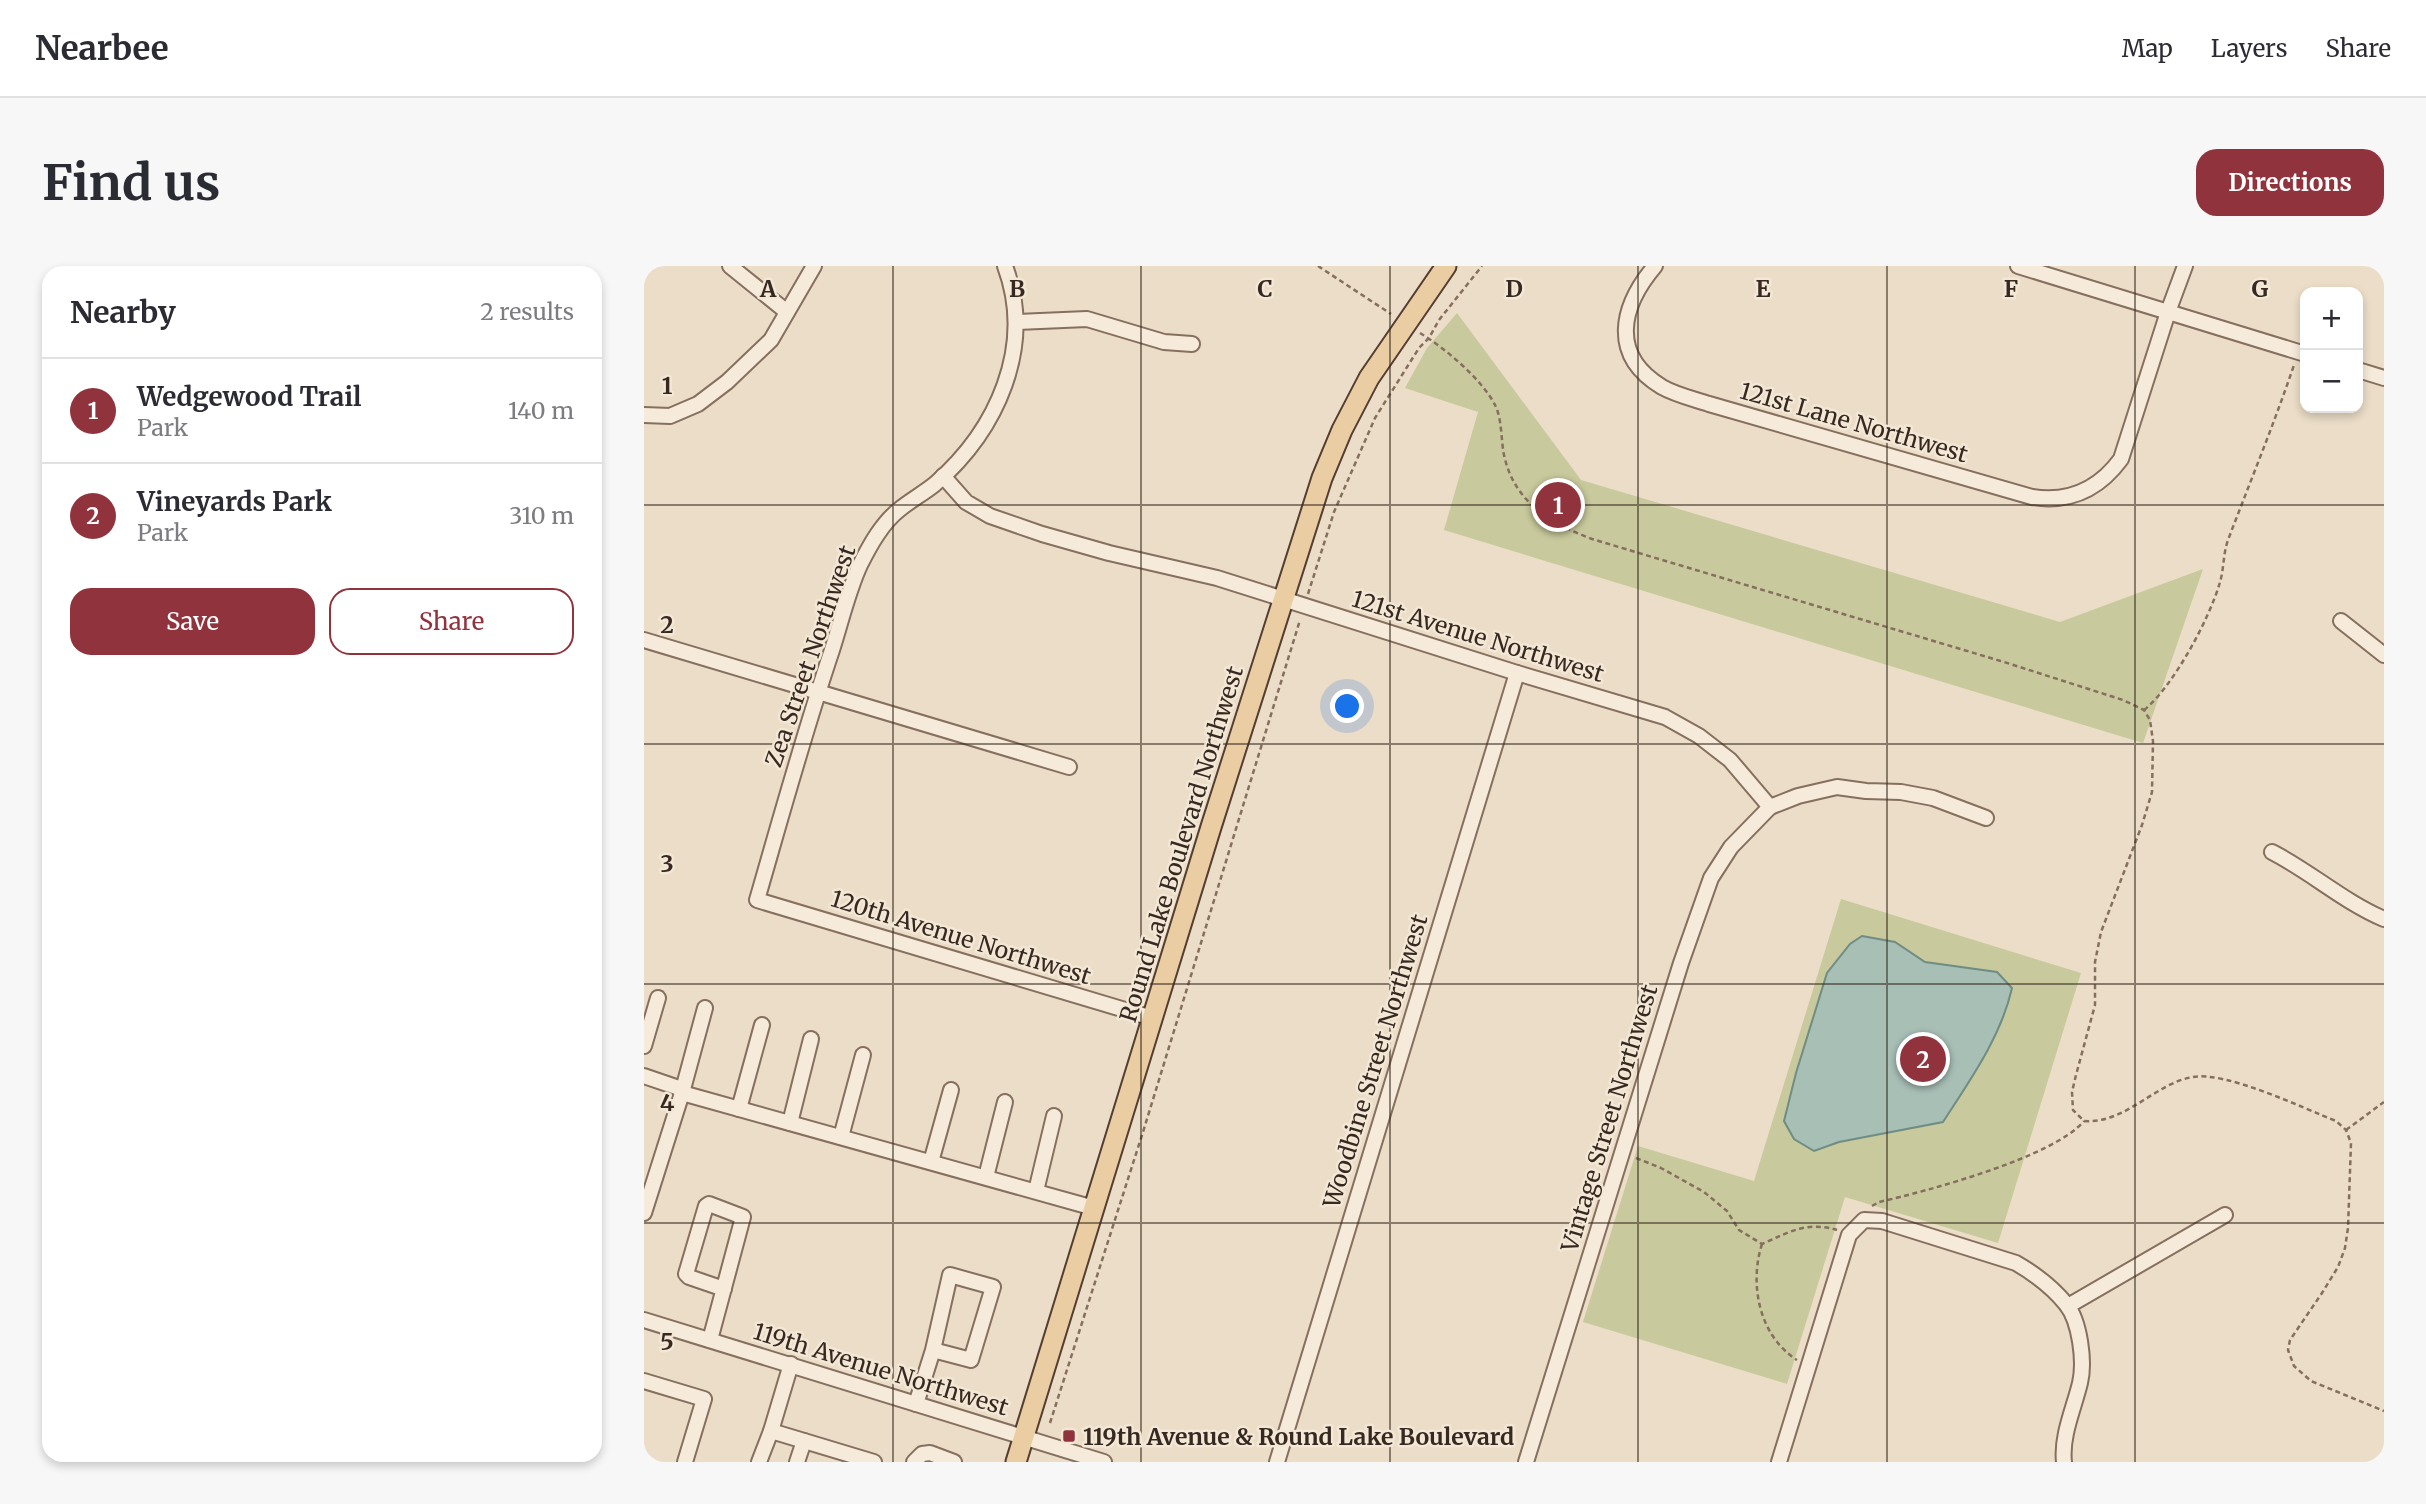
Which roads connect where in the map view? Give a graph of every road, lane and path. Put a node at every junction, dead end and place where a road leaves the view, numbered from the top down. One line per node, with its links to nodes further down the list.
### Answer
1 (730, 266): 10 (street)
2 (814, 266): 10 (street)
3 (1005, 266): 13 (street, Zea Street Northwest)
4 (1318, 266): 12 (path)
5 (1446, 266): 23 (main road, Round Lake Boulevard Northwest)
6 (1482, 266): 15 (path)
7 (1656, 266): 11 (street, 121st Lane Northwest)
8 (2018, 266): 11 (street)
9 (2185, 266): 11 (street)
10 (787, 312): 21 (street)
11 (2168, 312): 17 (street)
12 (1390, 314)
13 (1017, 322): 16 (street); 22 (street, Zea Street Northwest)
14 (1423, 334): 15 (path)
15 (1429, 338): 24 (path); 30 (path)
16 (1192, 344)
17 (2300, 352)
18 (2300, 358): 30 (path)
19 (2363, 372): 20 (street)
20 (2384, 378)
21 (644, 415)
22 (943, 475): 23 (street, 121st Avenue Northwest); 29 (street, Zea Street Northwest)
23 (1283, 598): 24 (street, 121st Avenue Northwest); 39 (main road, Round Lake Boulevard Northwest)
24 (1304, 606): 28 (street, 121st Avenue Northwest); 75 (path)
25 (2341, 621): 27 (street)
26 (644, 640): 29 (street)
27 (2384, 655)
28 (1517, 673): 32 (street, 121st Avenue Northwest); 87 (street, Woodbine Street Northwest)
29 (818, 692): 31 (street); 35 (street, Zea Street Northwest)
30 (2144, 710): 51 (path)
31 (1069, 767)
32 (1770, 807): 33 (street); 55 (street, Vintage Street Northwest)
33 (1986, 818)
34 (2272, 852): 36 (street)
35 (757, 900): 39 (street, 120th Avenue Northwest)
36 (2384, 919)
37 (658, 998): 42 (street)
38 (705, 1008): 46 (street)
39 (1152, 1018): 59 (main road, Round Lake Boulevard Northwest)
40 (762, 1025): 49 (street)
41 (811, 1039): 52 (street)
42 (644, 1046)
43 (863, 1055): 54 (street)
44 (644, 1076): 46 (street)
45 (951, 1090): 56 (street)
46 (682, 1093): 49 (street); 60 (street)
47 (1005, 1102): 57 (street)
48 (2384, 1102): 53 (path)
49 (739, 1109): 52 (street)
50 (1054, 1116): 58 (street)
51 (2084, 1121): 53 (path); 62 (path)
52 (790, 1124): 54 (street)
53 (2346, 1130): 74 (path)
54 (841, 1138): 56 (street)
55 (1623, 1154): 64 (path); 88 (street, Vintage Street Northwest)
56 (931, 1162): 57 (street)
57 (986, 1177): 58 (street)
58 (1036, 1191): 59 (street)
59 (1094, 1208): 77 (main road, Round Lake Boulevard Northwest)
60 (644, 1213)
61 (2225, 1216): 66 (street)
62 (1864, 1220): 63 (street); 66 (street)
63 (1849, 1234): 64 (path); 71 (street)
64 (1762, 1244): 71 (path)
65 (724, 1289): 65 (street); 68 (street)
66 (2068, 1306): 90 (street)
67 (644, 1320): 68 (street, 119th Avenue Northwest)
68 (710, 1340): 70 (street, 119th Avenue Northwest)
69 (933, 1350): 69 (street); 73 (street)
70 (791, 1364): 73 (street, 119th Avenue Northwest); 76 (street)
71 (1808, 1364): 89 (street)
72 (644, 1381): 79 (street)
73 (916, 1404): 77 (street, 119th Avenue Northwest)
74 (2384, 1410)
75 (1050, 1423)
76 (771, 1431): 78 (street); 80 (street)
77 (1024, 1437): 85 (main road, Round Lake Boulevard Northwest); 86 (street, 119th Avenue Northwest)
78 (804, 1441): 81 (street); 82 (street)
79 (685, 1462)
80 (759, 1462)
81 (797, 1462)
82 (874, 1462)
83 (914, 1462): 84 (street)
84 (954, 1462)
85 (1016, 1462)
86 (1104, 1462)
87 (1277, 1462)
88 (1526, 1462)
89 (1779, 1462)
90 (2064, 1462)

